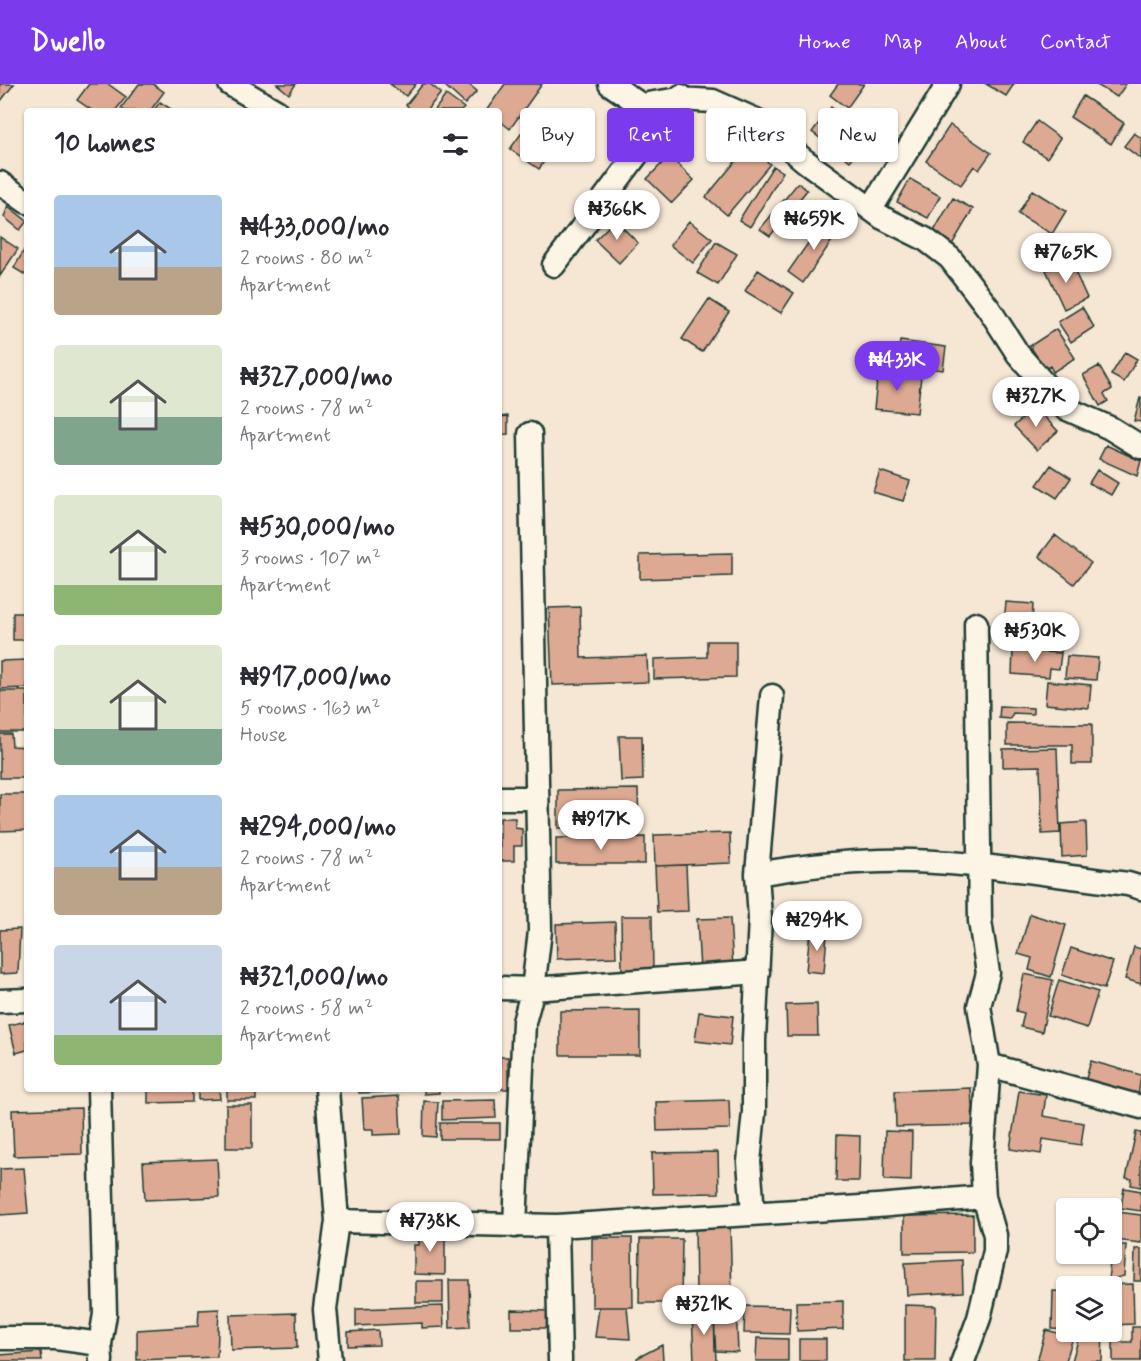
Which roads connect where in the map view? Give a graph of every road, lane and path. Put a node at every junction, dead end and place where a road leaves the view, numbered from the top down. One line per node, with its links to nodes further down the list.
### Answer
1 (230, 84): 5 (street)
2 (610, 84): 4 (street)
3 (948, 84): 8 (street)
4 (684, 92): 8 (street); 9 (street)
5 (271, 108)
6 (0, 183): 7 (street)
7 (24, 200)
8 (871, 208): 11 (street)
9 (554, 265)
10 (530, 434): 15 (street)
11 (1141, 447)
12 (976, 624): 16 (street)
13 (772, 696): 17 (street)
14 (502, 798): 15 (street)
15 (536, 798): 21 (street)
16 (980, 867): 17 (street); 18 (street); 24 (street)
17 (757, 874): 19 (street)
18 (1141, 888)
19 (758, 972): 21 (street); 29 (street)
20 (502, 988): 21 (street)
21 (533, 989): 31 (street)
22 (24, 1000): 23 (street)
23 (0, 1001)
24 (989, 1065): 27 (street); 28 (street)
25 (99, 1092): 34 (street)
26 (327, 1092): 30 (street)
27 (1141, 1107)
28 (984, 1197): 29 (street); 37 (street)
29 (753, 1212): 32 (street)
30 (337, 1221): 31 (street); 35 (street)
31 (515, 1226): 32 (street)
32 (556, 1226): 36 (street)
33 (0, 1338): 34 (street)
34 (100, 1352)
35 (330, 1361)
36 (560, 1361)
37 (963, 1361)

